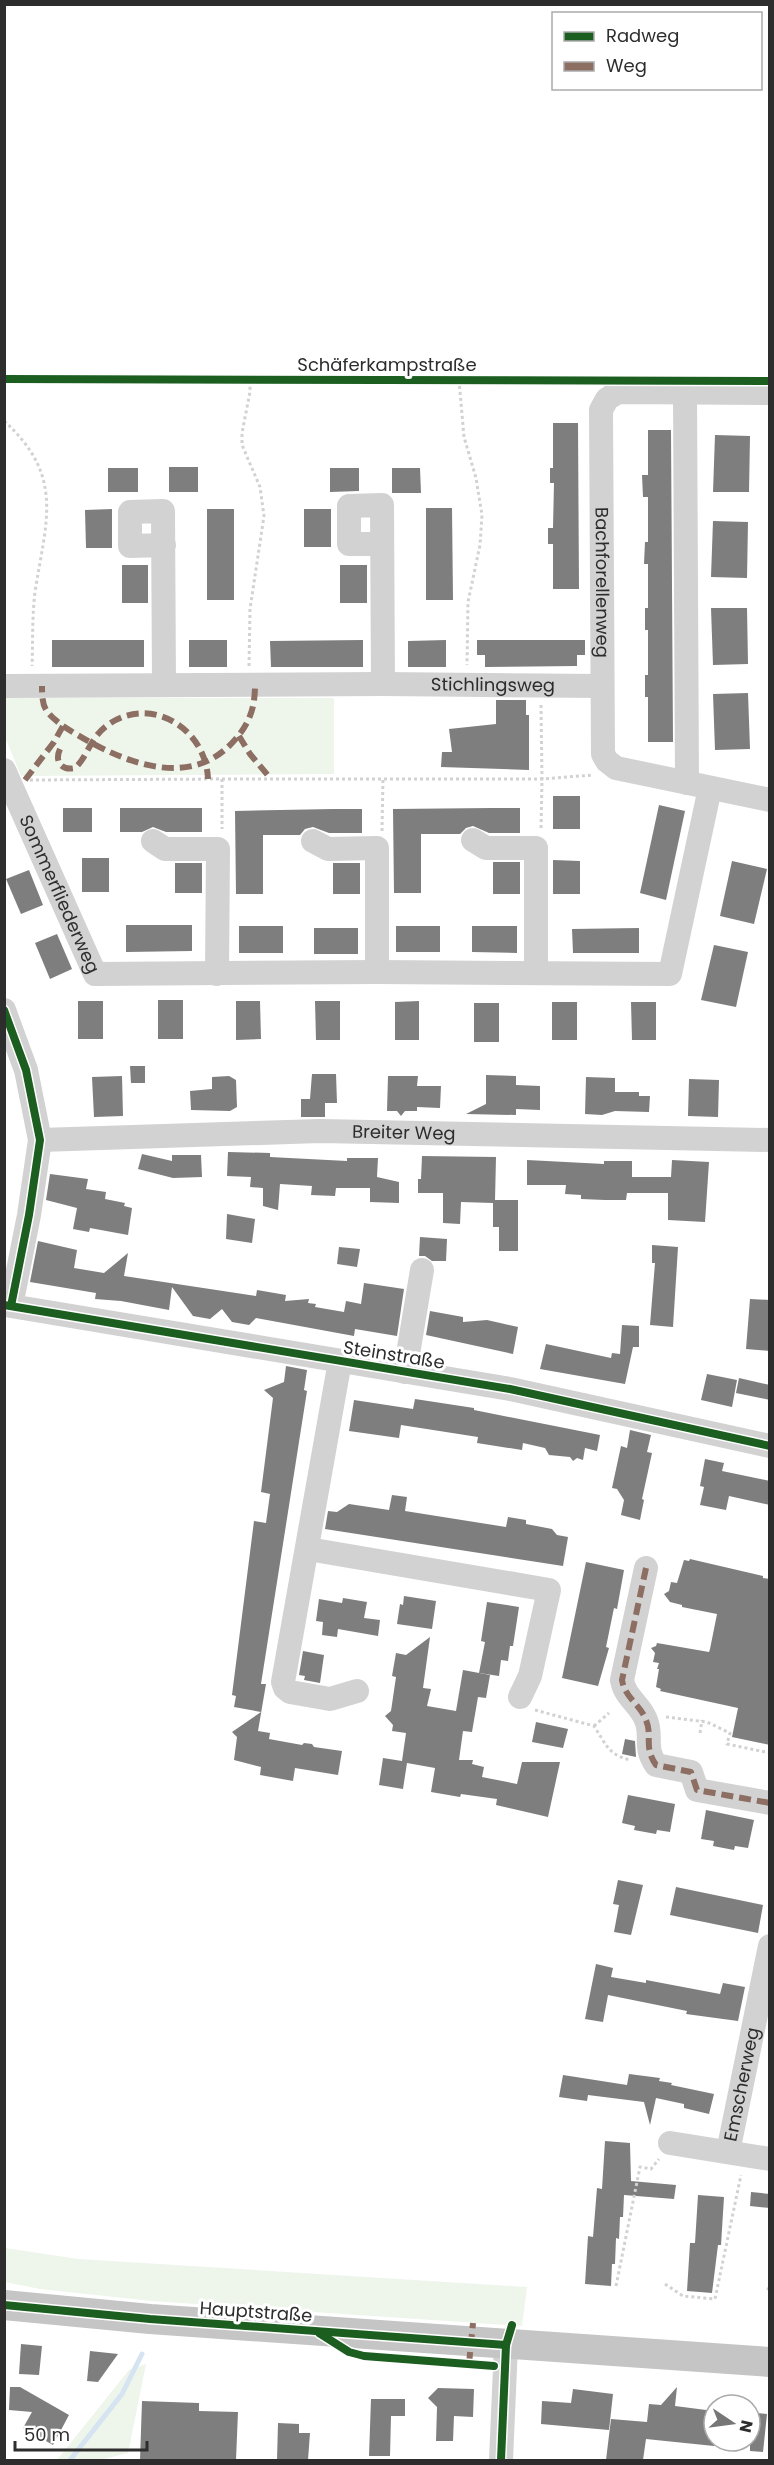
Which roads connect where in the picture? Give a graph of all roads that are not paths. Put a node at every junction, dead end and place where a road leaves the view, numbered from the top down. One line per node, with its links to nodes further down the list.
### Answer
1 (685, 393): 2 (street, Bachforellenweg); 8 (street, Bachforellenweg); 10 (street)
2 (770, 393)
3 (382, 544): 5 (street)
4 (164, 545): 6 (street)
5 (382, 684): 6 (street, Stichlingsweg); 8 (street, Stichlingsweg)
6 (164, 685): 7 (street, Stichlingsweg)
7 (4, 686)
8 (602, 686): 10 (street, Bachforellenweg)
9 (7, 776): 18 (street, Sommerfliederweg)
10 (687, 783): 11 (street)
11 (710, 788): 12 (street); 17 (street, Sommerfliederweg)
12 (770, 800)
13 (473, 840): 17 (street)
14 (153, 841): 18 (street)
15 (313, 841): 16 (street)
16 (377, 972): 17 (street, Sommerfliederweg); 18 (street, Sommerfliederweg)
17 (536, 973)
18 (217, 974)
19 (4, 1010): 20 (street)
20 (40, 1140): 21 (street, Breiter Weg); 23 (street, Steinstraße)
21 (770, 1140)
22 (422, 1270): 24 (street)
23 (340, 1361): 24 (street, Steinstraße); 26 (street, Steinstraße)
24 (405, 1372): 25 (street, Steinstraße)
25 (770, 1446)
26 (308, 1549): 28 (street, Steinstraße); 29 (street)
27 (646, 1568): 30 (street)
28 (357, 1691)
29 (520, 1697)
30 (770, 1803)
31 (770, 1946): 33 (street, Emscherweg)
32 (670, 2143): 33 (street, Emscherweg)
33 (736, 2154): 34 (street, Emscherweg)
34 (770, 2159)
35 (4, 2305): 36 (main road, Hauptstraße)
36 (506, 2345): 37 (main road, Hauptstraße); 38 (street)
37 (770, 2362)
38 (501, 2460)

